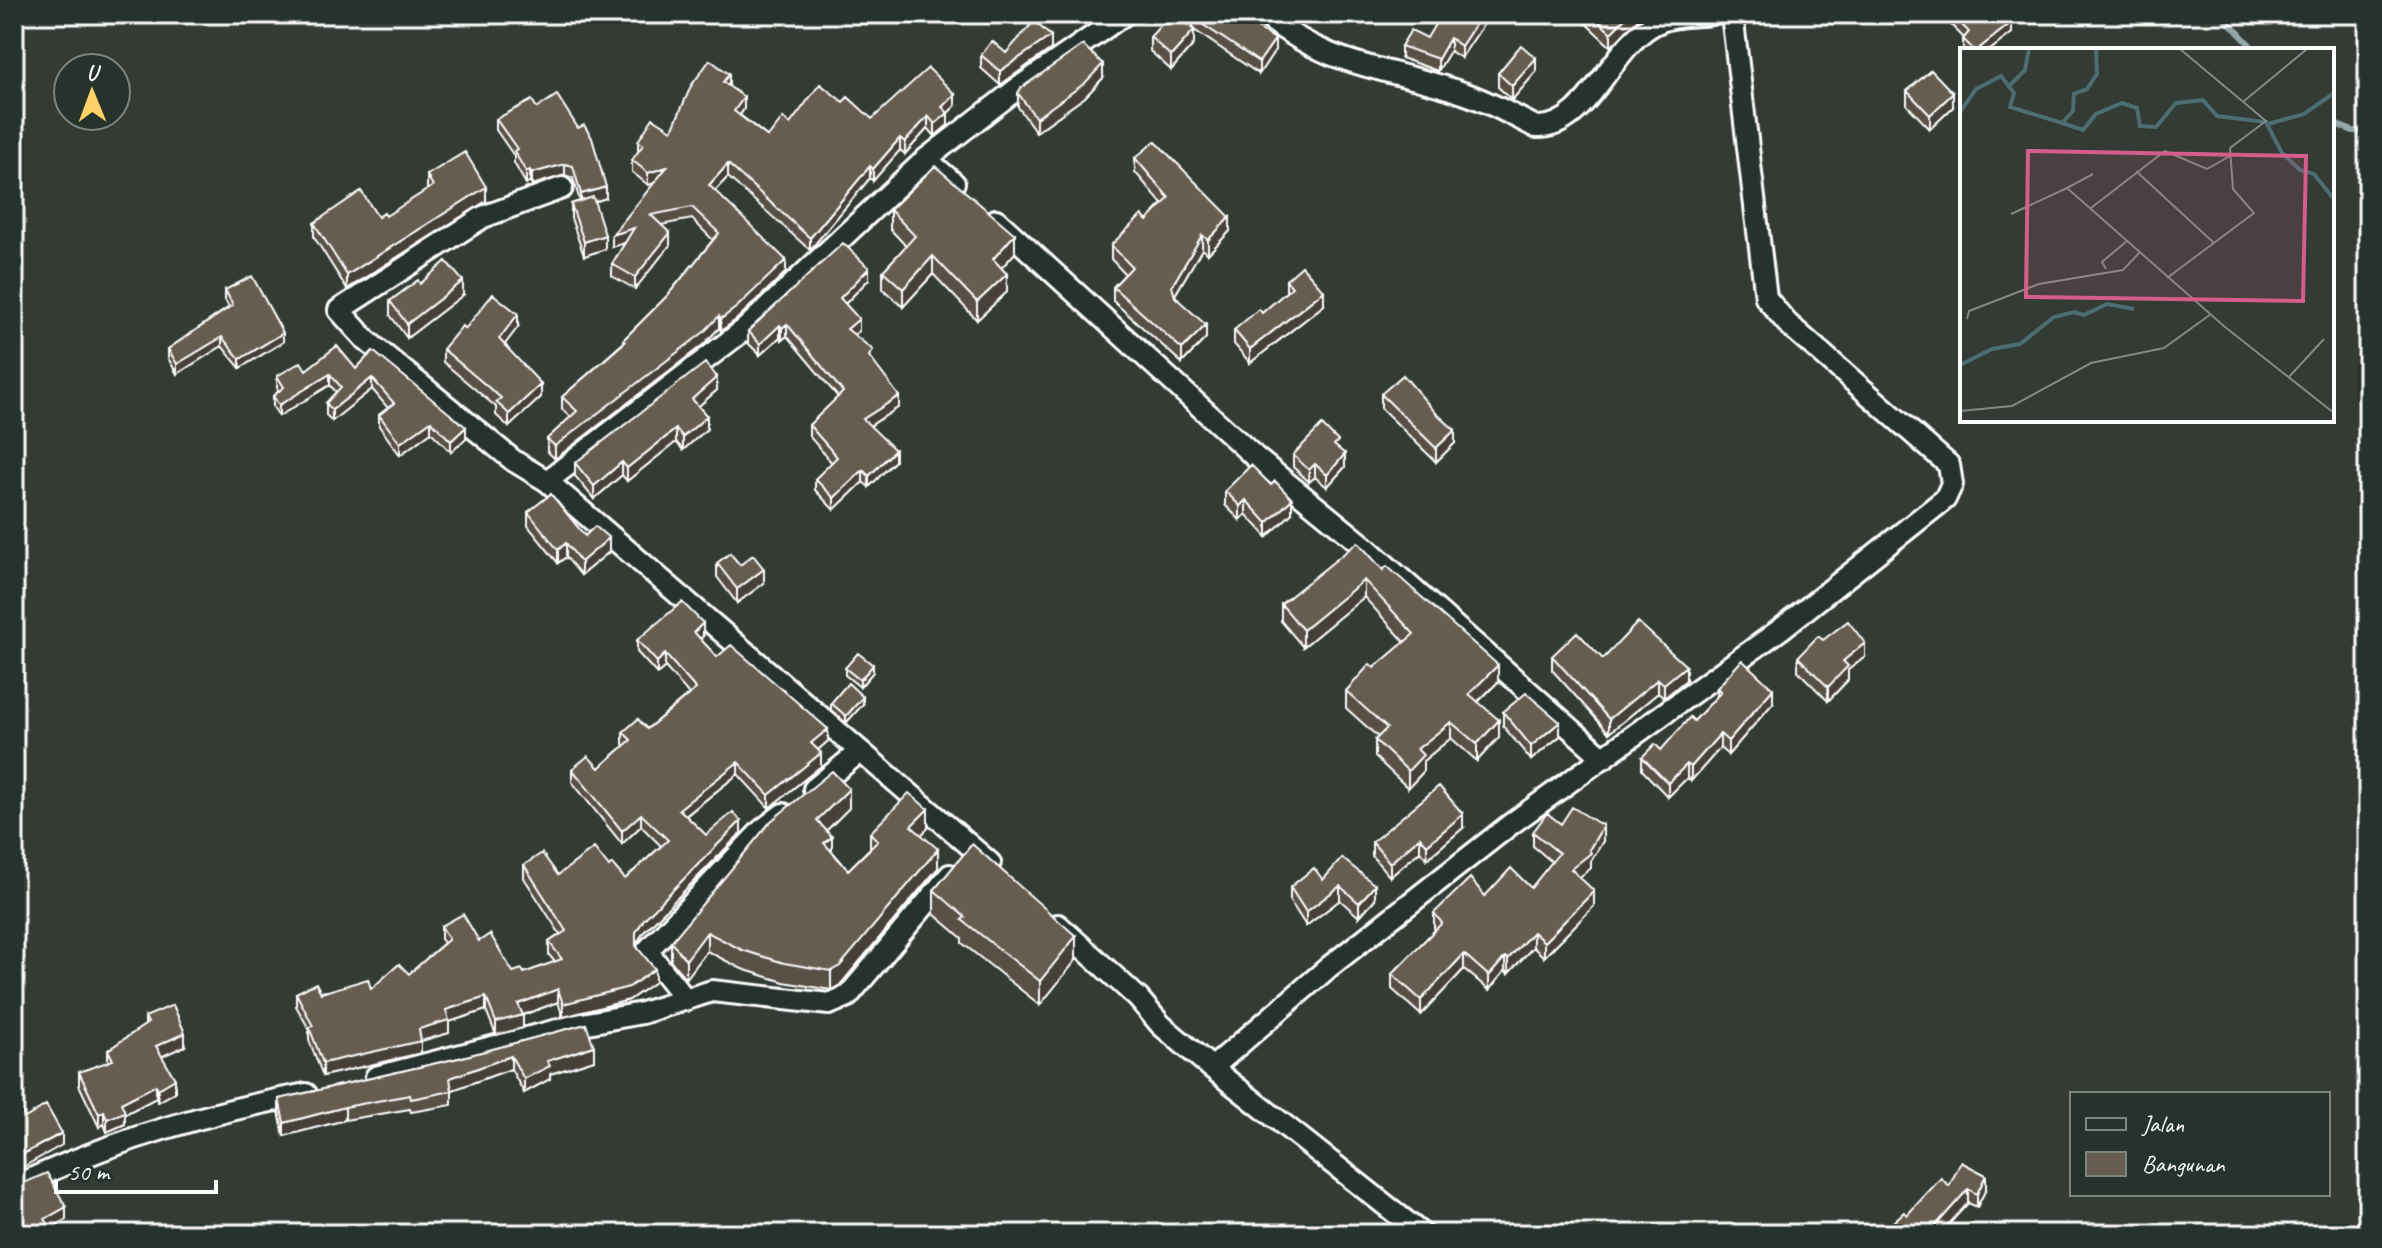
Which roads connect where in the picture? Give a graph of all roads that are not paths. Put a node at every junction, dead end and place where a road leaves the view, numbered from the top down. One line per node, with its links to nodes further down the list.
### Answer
1 (1125, 14): 5 (street)
2 (1264, 14): 3 (street)
3 (1711, 14)
4 (1732, 14): 9 (street)
5 (926, 159): 7 (street); 9 (street)
6 (562, 188): 7 (street)
7 (547, 481): 8 (street)
8 (858, 753): 10 (street); 13 (street)
9 (1604, 758): 14 (street)
10 (972, 847): 11 (street); 13 (street)
11 (1002, 875)
12 (1046, 915): 14 (street)
13 (686, 1000): 15 (street)
14 (1212, 1068): 18 (street)
15 (362, 1081)
16 (331, 1088): 17 (street)
17 (14, 1187)
18 (1422, 1234)

